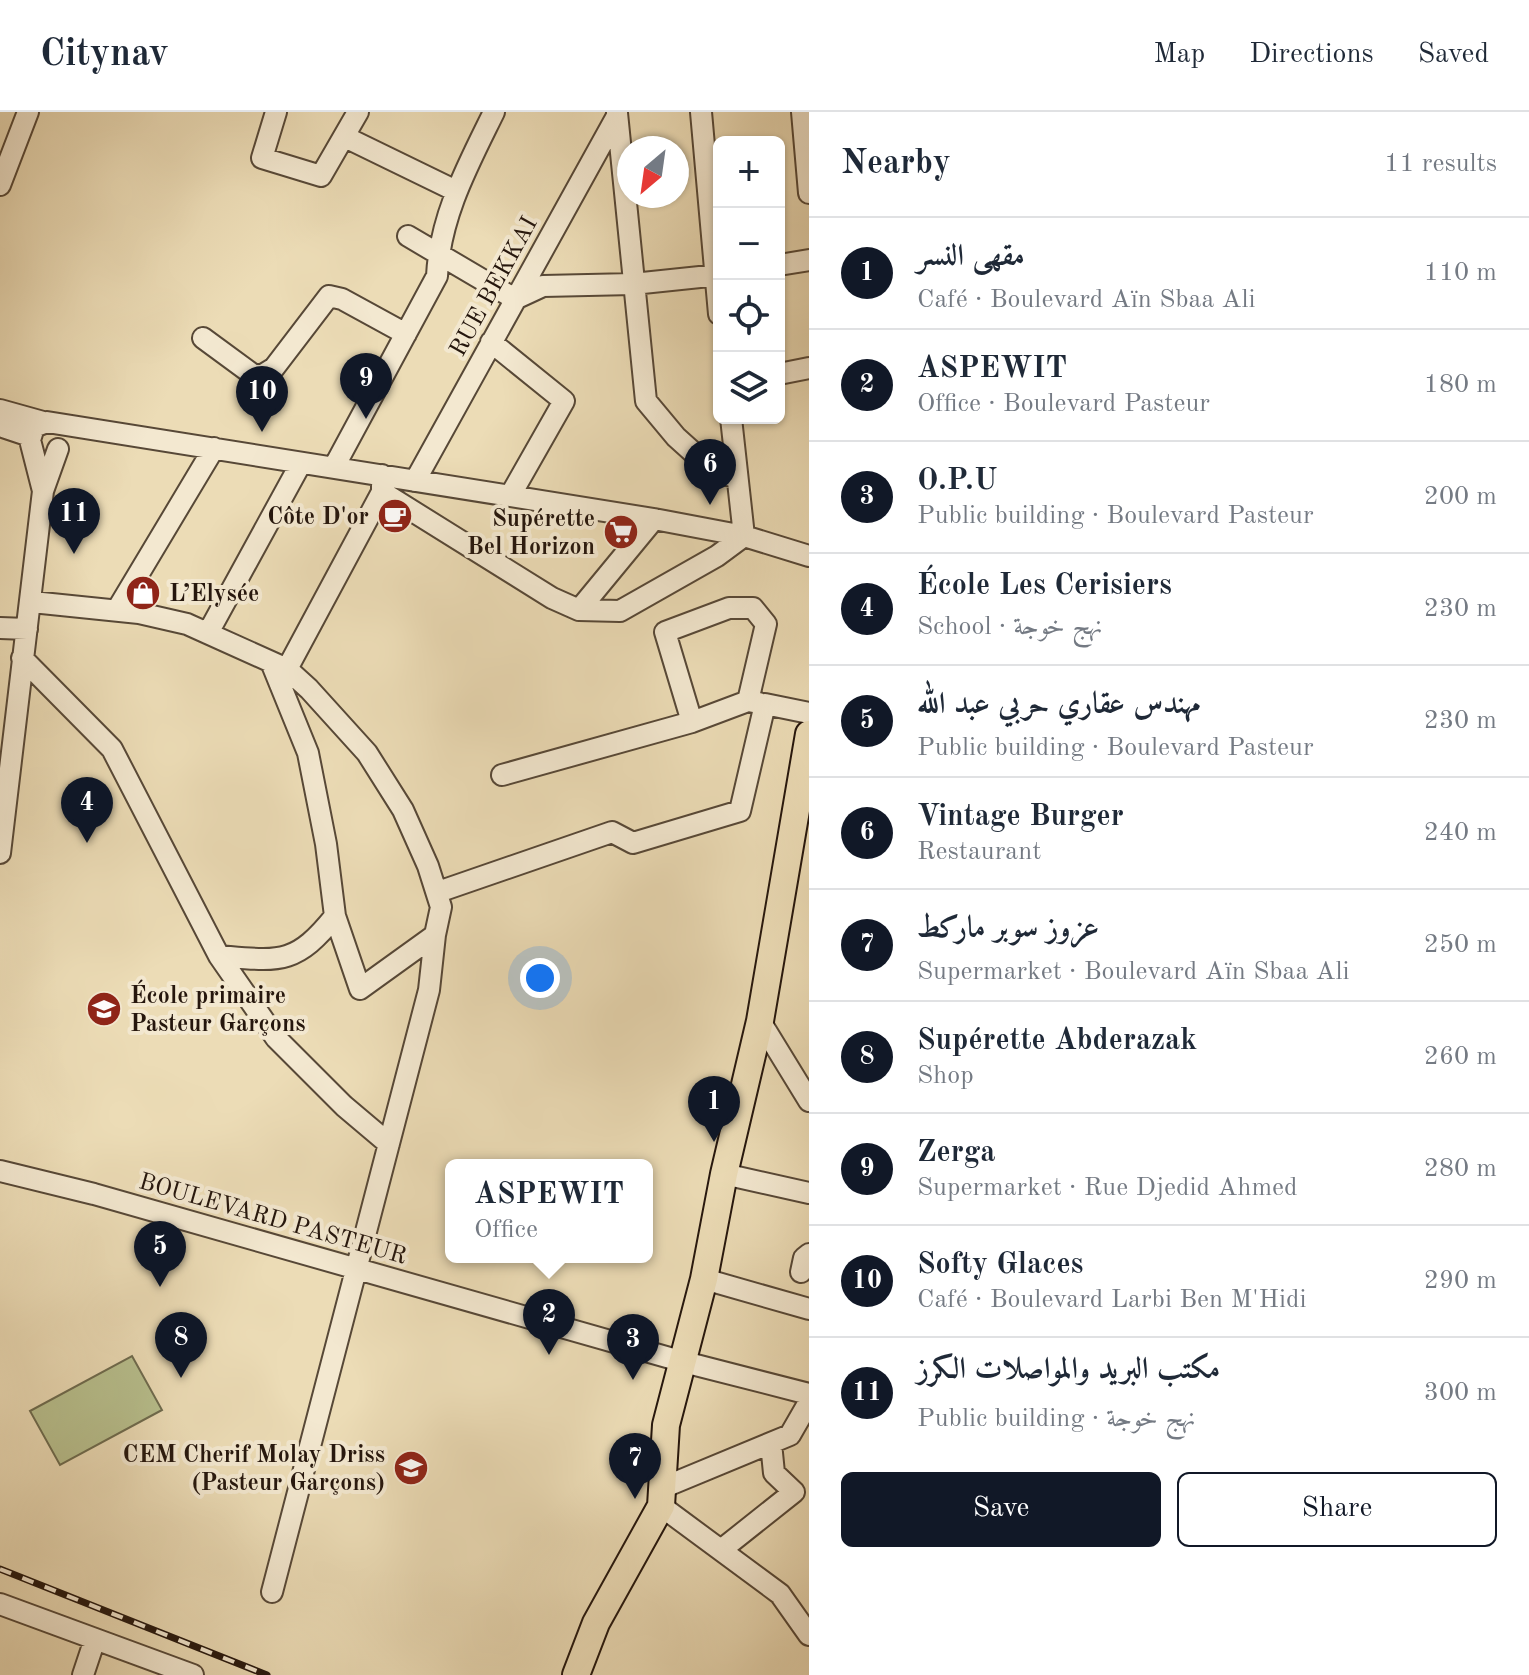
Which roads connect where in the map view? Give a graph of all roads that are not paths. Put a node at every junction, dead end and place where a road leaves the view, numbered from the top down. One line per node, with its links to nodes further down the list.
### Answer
1 (28, 112): 9 (street)
2 (276, 112): 8 (street)
3 (358, 112): 8 (street)
4 (494, 112): 10 (street)
5 (701, 112): 12 (street)
6 (802, 112): 11 (street)
7 (617, 114): 18 (street); 19 (street, RUE BEKKAI)
8 (345, 137): 10 (street)
9 (0, 185)
10 (456, 191): 14 (street)
11 (809, 193)
12 (713, 235)
13 (408, 236): 14 (street)
14 (438, 253): 19 (street); 20 (street)
15 (809, 260): 16 (street)
16 (785, 264)
17 (713, 276): 18 (street)
18 (633, 284): 19 (street); 34 (street)
19 (515, 299): 22 (street, RUE BEKKAI)
20 (406, 334): 21 (street); 33 (street)
21 (203, 338)
22 (491, 342): 35 (street, RUE BEKKAI); 38 (street)
23 (809, 368): 24 (street)
24 (785, 373)
25 (0, 410): 29 (street)
26 (732, 424): 34 (street)
27 (0, 426): 29 (street)
28 (107, 431): 29 (street); 30 (street); 31 (street)
29 (39, 432): 30 (street); 30 (street); 37 (street)
30 (59, 446): 37 (street)
31 (214, 448): 32 (street); 43 (street)
32 (301, 463): 33 (street); 47 (street)
33 (334, 467): 36 (street)
34 (737, 477): 40 (street)
35 (415, 481): 36 (street); 38 (street)
36 (382, 484): 44 (street); 49 (street)
37 (43, 491): 42 (street)
38 (510, 496): 39 (street)
39 (654, 519): 40 (street); 44 (street)
40 (744, 536): 41 (street); 44 (street)
41 (803, 551)
42 (32, 602): 43 (street); 46 (street)
43 (117, 610): 47 (street)
44 (579, 610)
45 (0, 628): 46 (street)
46 (27, 629): 48 (street)
47 (208, 633): 49 (street)
48 (22, 658): 50 (street); 60 (street)
49 (279, 666): 57 (street); 58 (street)
50 (10, 680): 56 (street)
51 (757, 703): 52 (street); 53 (street); 53 (street); 57 (street)
52 (809, 713)
53 (692, 722): 55 (street)
54 (809, 734): 61 (main road)
55 (502, 775)
56 (0, 853)
57 (438, 892): 59 (street)
58 (335, 916): 59 (street); 60 (street)
59 (435, 935): 63 (street)
60 (219, 956): 63 (street)
61 (760, 1021): 62 (street); 65 (main road)
62 (809, 1101)
63 (389, 1144): 67 (street)
64 (0, 1171): 67 (street, BOULEVARD PASTEUR)
65 (724, 1174): 66 (street); 68 (main road)
66 (809, 1193)
67 (358, 1269): 70 (street, BOULEVARD PASTEUR); 76 (street)
68 (704, 1279): 69 (street); 70 (main road)
69 (809, 1309)
70 (684, 1362): 71 (street, BOULEVARD PASTEUR); 74 (main road)
71 (809, 1394)
72 (809, 1402): 73 (street)
73 (771, 1443): 74 (street); 75 (street)
74 (662, 1497): 75 (street); 82 (main road)
75 (721, 1550): 78 (street)
76 (272, 1592)
77 (0, 1604): 79 (street)
78 (809, 1635)
79 (95, 1639): 80 (street); 81 (street)
80 (83, 1675)
81 (193, 1675)
82 (576, 1675)

